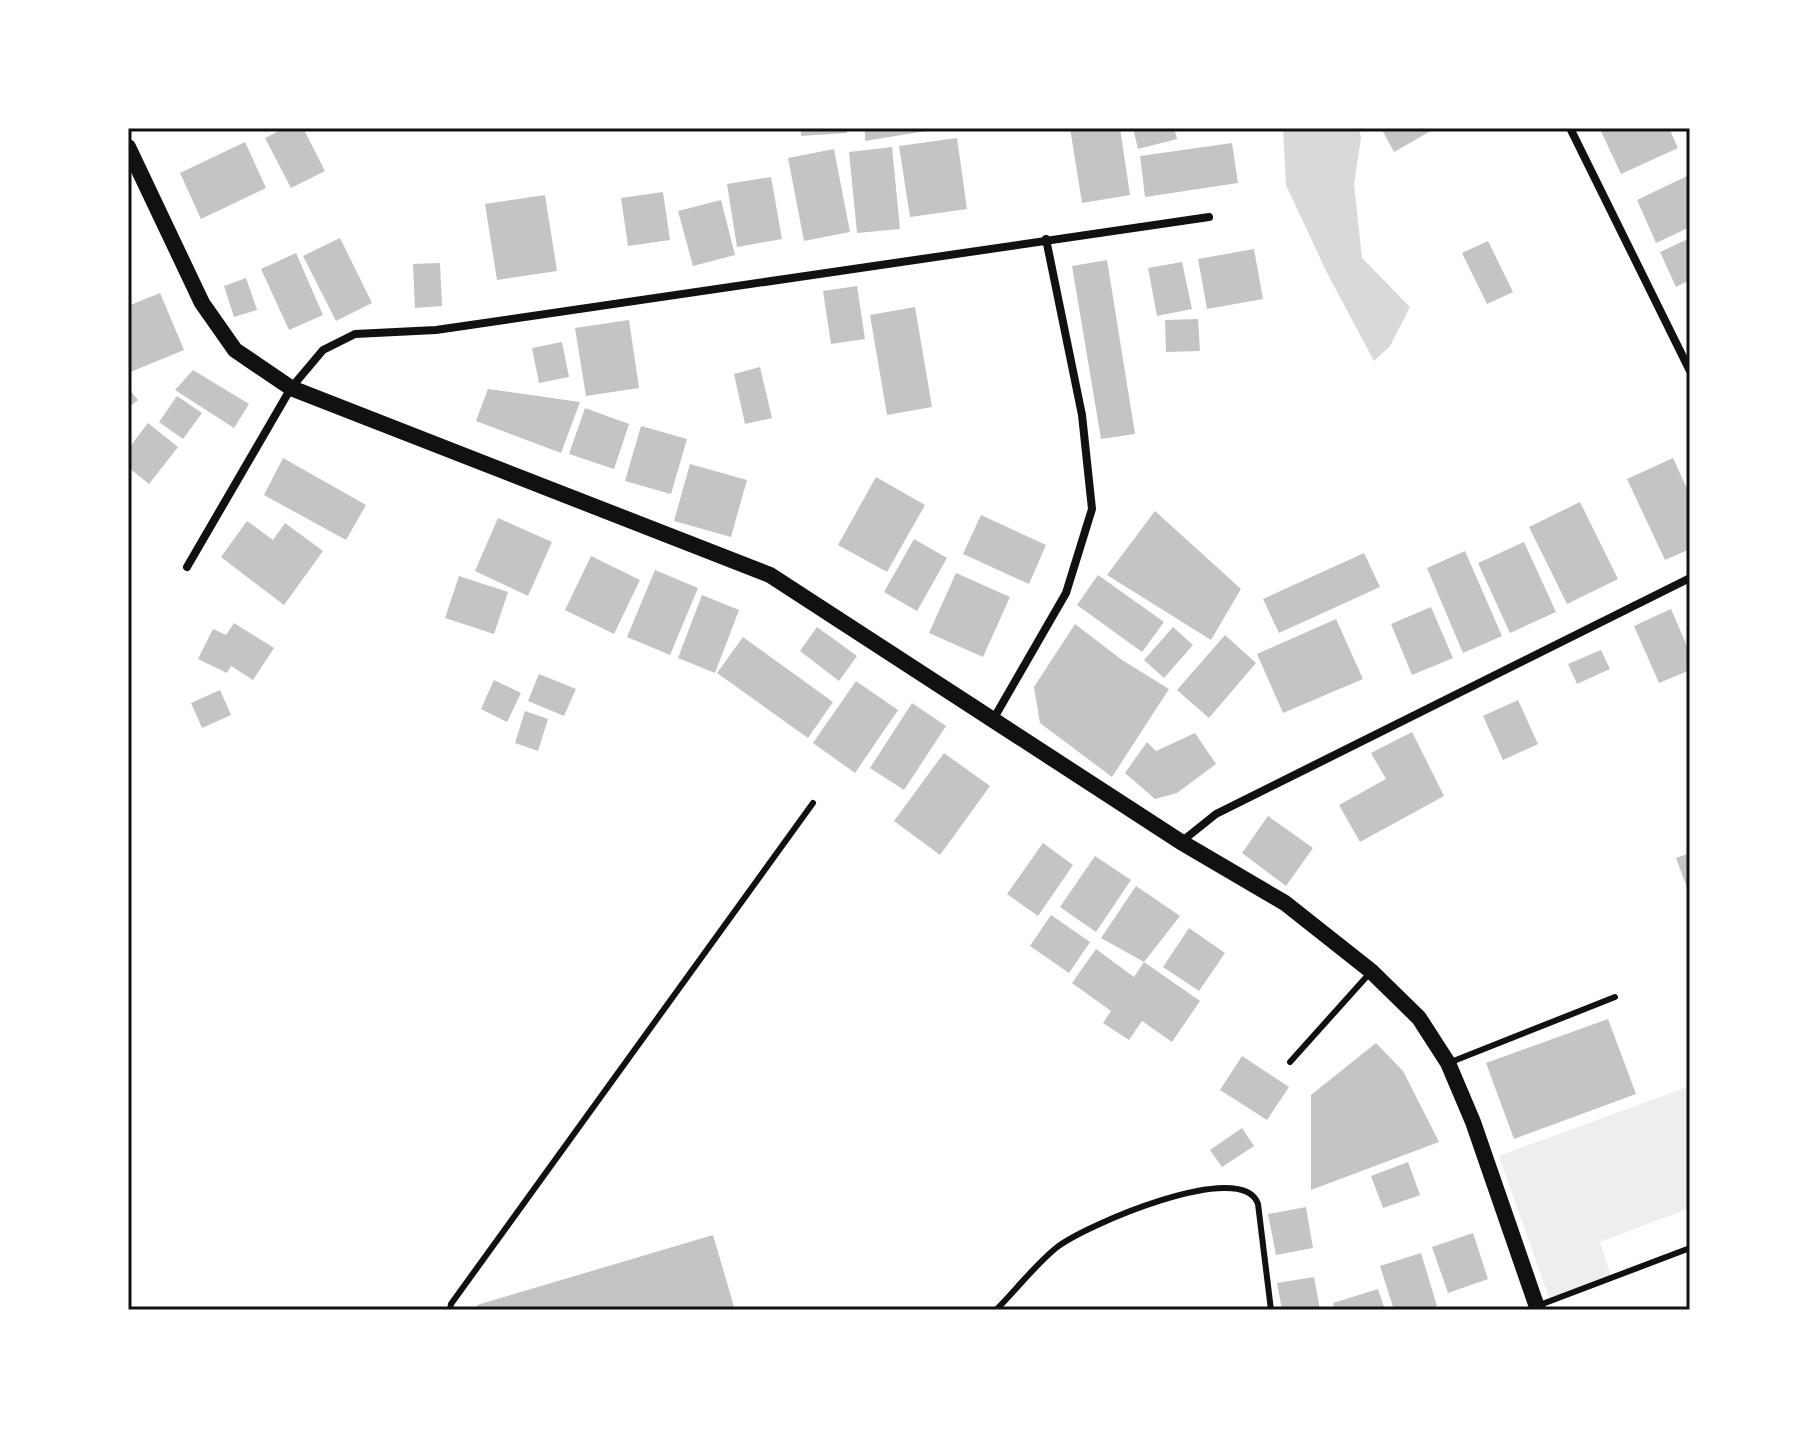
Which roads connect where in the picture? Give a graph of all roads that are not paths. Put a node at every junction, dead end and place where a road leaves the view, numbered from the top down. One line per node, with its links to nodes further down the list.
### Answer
1 (1570, 128): 5 (street)
2 (128, 147): 6 (main road)
3 (1209, 217): 4 (street)
4 (1046, 239): 6 (street); 9 (street)
5 (1690, 371)
6 (291, 388): 7 (street); 9 (main road)
7 (187, 567)
8 (1690, 578): 11 (street)
9 (994, 718): 11 (main road)
10 (813, 803): 18 (lane)
11 (1181, 842): 12 (main road)
12 (1371, 971): 14 (lane); 15 (main road)
13 (1615, 997): 15 (lane)
14 (1290, 1062)
15 (1448, 1063): 17 (main road)
16 (1690, 1248): 17 (lane)
17 (1537, 1308)
18 (450, 1310)
19 (996, 1310): 20 (lane)
20 (1271, 1310)

